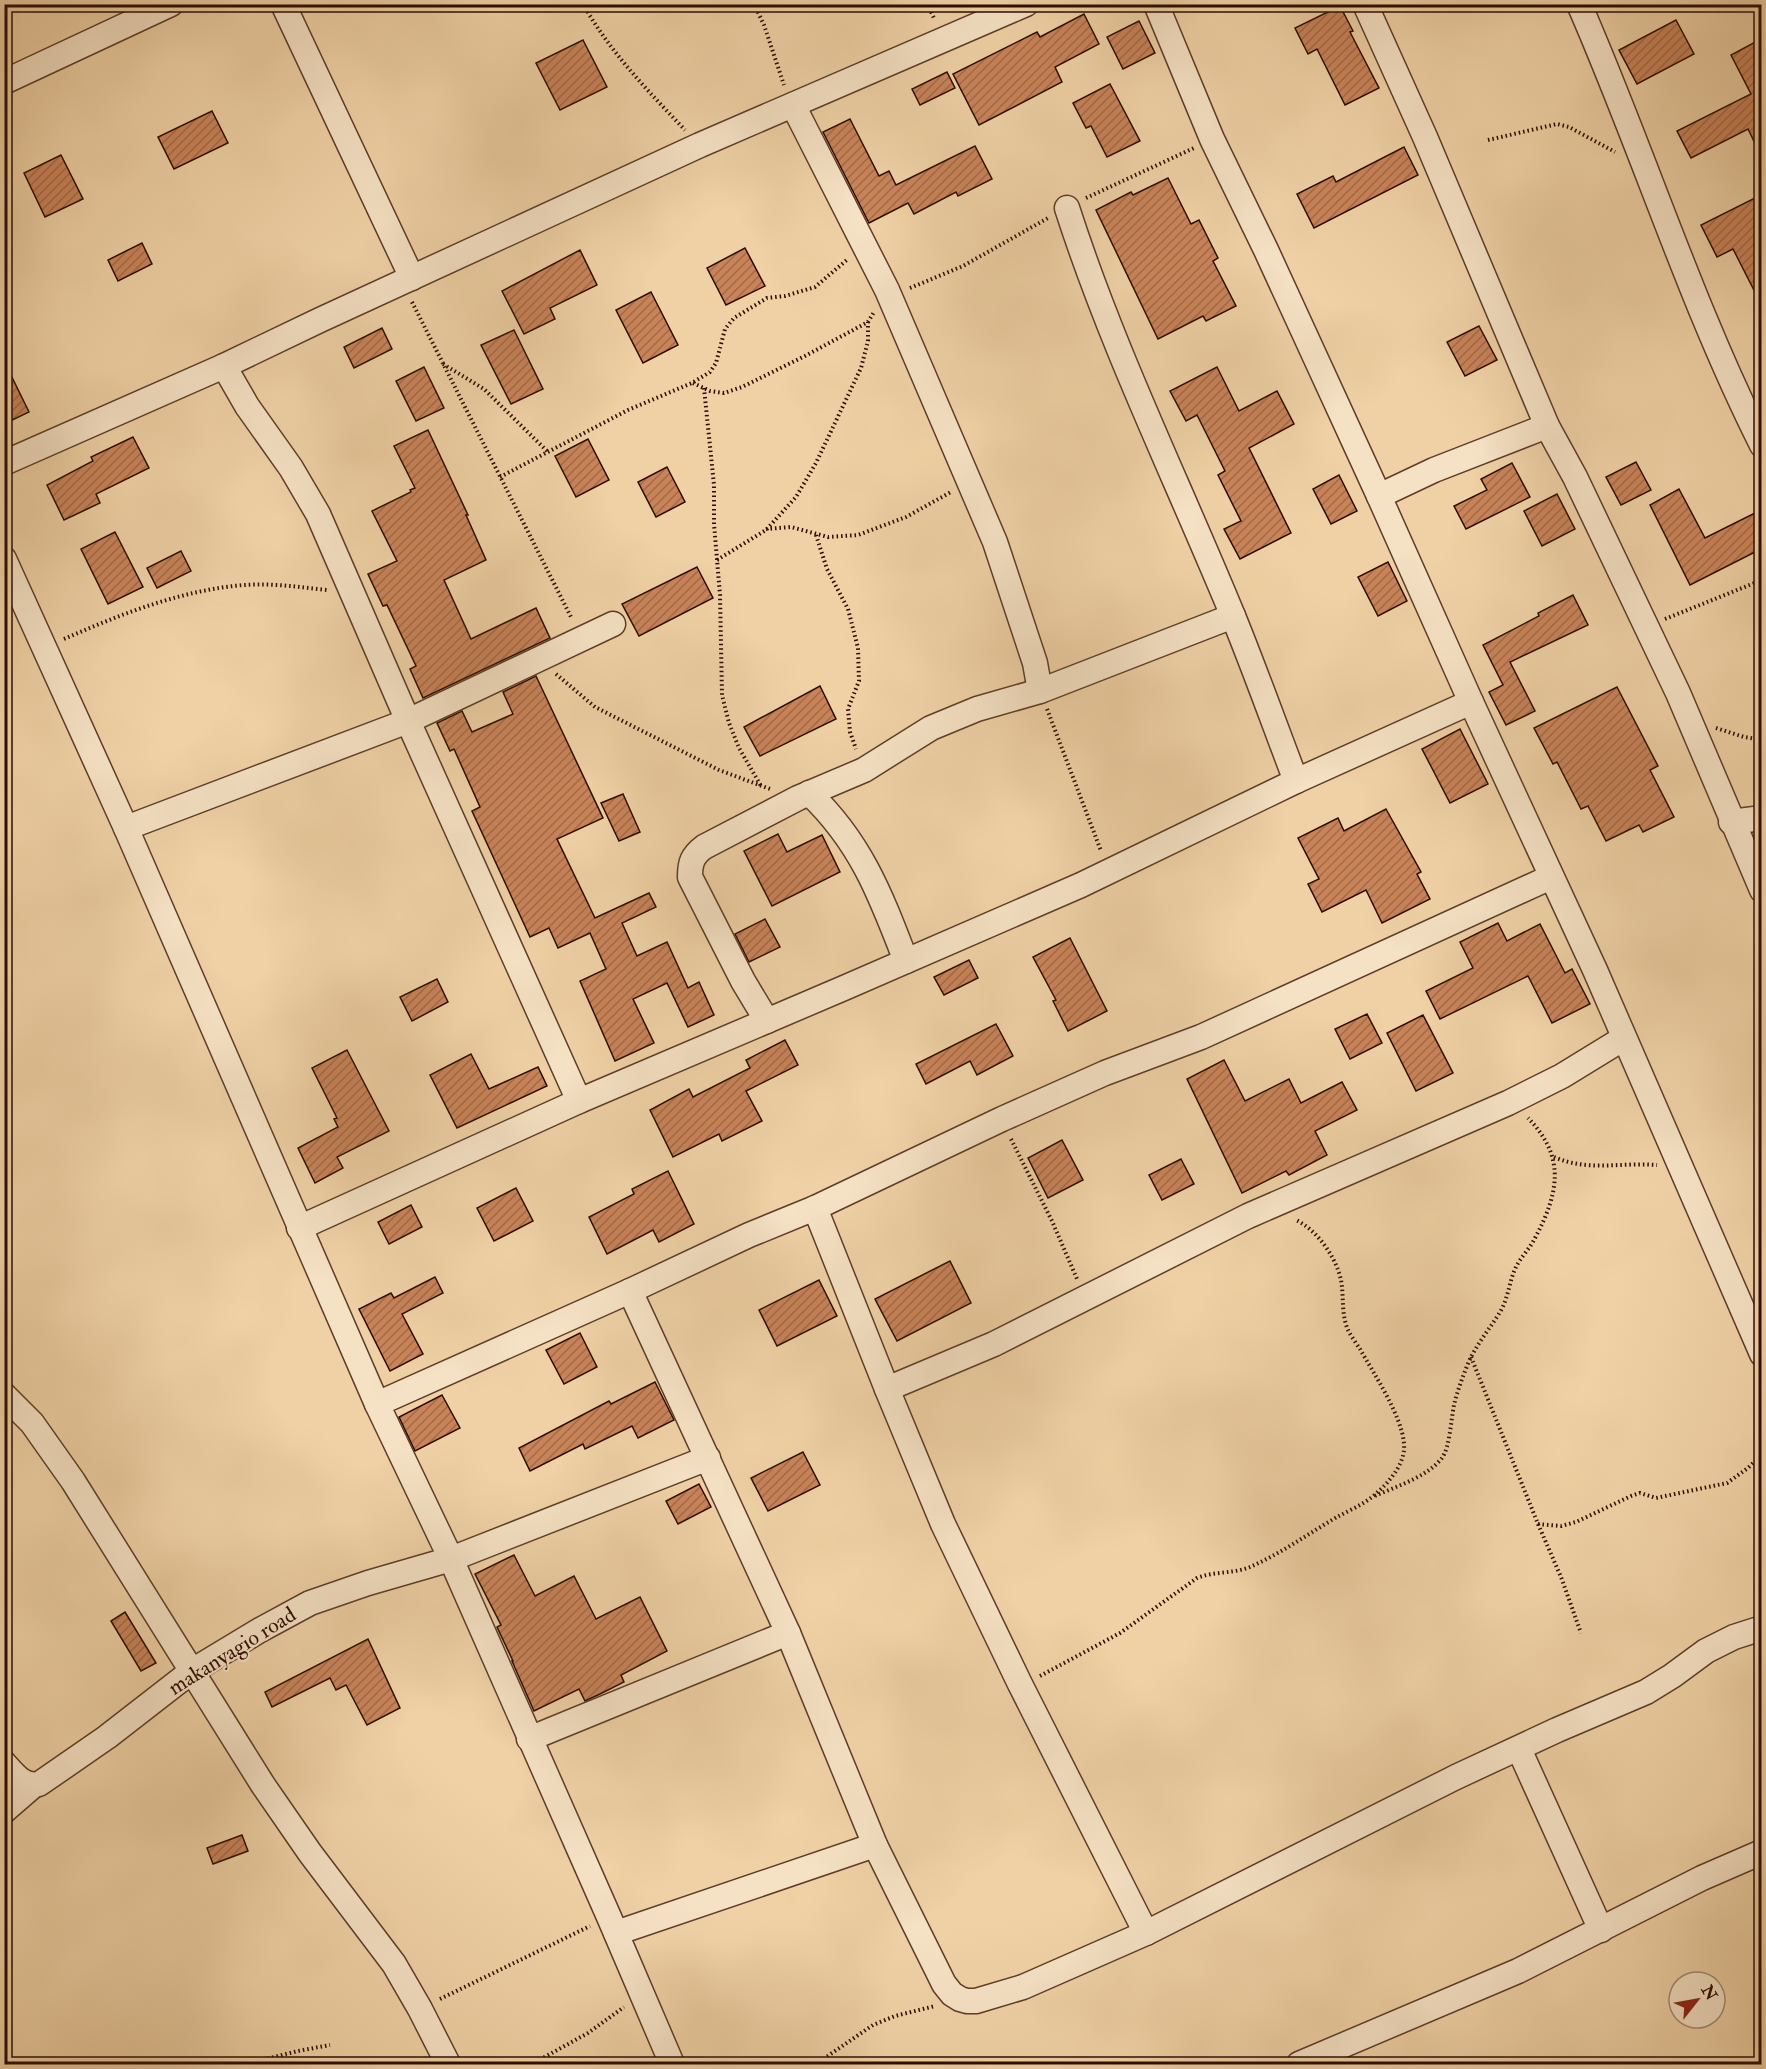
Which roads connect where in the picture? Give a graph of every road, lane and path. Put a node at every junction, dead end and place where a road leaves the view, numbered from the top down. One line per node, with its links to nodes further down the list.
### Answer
1 (171, 4): 9 (street)
2 (283, 4): 16 (street)
3 (583, 4): 12 (path)
4 (754, 4): 10 (path)
5 (1026, 4): 10 (street)
6 (1156, 4): 29 (street)
7 (1365, 4): 23 (street)
8 (1579, 4): 13 (street)
9 (4, 82)
10 (793, 105): 12 (street); 15 (street)
11 (1488, 140): 13 (path)
12 (700, 146): 16 (street)
13 (1642, 159): 24 (street)
14 (1066, 208): 36 (street)
15 (864, 244): 17 (street); 21 (path)
16 (407, 280): 19 (path); 20 (street)
17 (887, 290): 18 (path); 28 (street)
18 (868, 322): 22 (path); 30 (path)
19 (443, 364): 25 (path); 27 (path)
20 (224, 366): 26 (street); 35 (street)
21 (692, 383): 22 (path); 25 (path)
22 (704, 388): 33 (path)
23 (1547, 426): 29 (street); 38 (street)
24 (1761, 445)
25 (548, 452): 27 (path)
26 (4, 463)
27 (500, 477): 39 (path)
28 (969, 482): 31 (path); 42 (street)
29 (1379, 496): 43 (street)
30 (765, 530): 31 (path); 33 (path)
31 (816, 535): 47 (path)
32 (4, 559): 40 (street)
33 (717, 560): 49 (path)
34 (1761, 580): 38 (path)
35 (354, 594): 40 (path); 44 (street)
36 (1233, 616): 42 (street); 48 (street)
37 (613, 624): 39 (street)
38 (1647, 626): 45 (street)
39 (582, 640): 41 (street)
40 (44, 647): 53 (street)
41 (539, 660): 44 (street); 49 (path)
42 (1040, 691): 47 (street); 54 (path)
43 (1471, 702): 48 (street); 55 (street)
44 (408, 721): 53 (street); 60 (street)
45 (1691, 726): 46 (path); 52 (street)
46 (1761, 740)
47 (864, 770): 50 (street)
48 (1296, 781): 54 (street)
49 (761, 786): 50 (path)
50 (803, 795): 57 (street); 58 (street)
51 (1761, 818): 52 (street)
52 (1731, 822): 56 (street)
53 (126, 828): 67 (street)
54 (1109, 871): 57 (street)
55 (1551, 876): 59 (street); 62 (street)
56 (1761, 890)
57 (906, 961): 58 (street)
58 (767, 1021): 60 (street)
59 (1623, 1038): 61 (street); 64 (street)
60 (579, 1101): 67 (street)
61 (1508, 1104): 63 (path); 65 (street)
62 (1002, 1119): 66 (street); 69 (path)
63 (1554, 1157): 64 (path); 71 (path)
64 (1681, 1170): 70 (street)
65 (1268, 1207): 69 (street); 77 (path)
66 (815, 1208): 68 (street); 72 (street)
67 (299, 1228): 74 (street)
68 (630, 1291): 74 (street); 76 (street)
69 (1084, 1298): 72 (street)
70 (1761, 1354)
71 (1471, 1357): 77 (path); 78 (path)
72 (886, 1389): 84 (street)
73 (4, 1395): 83 (street)
74 (376, 1404): 79 (street)
75 (1761, 1454): 78 (path)
76 (708, 1458): 79 (street, makanyagio road); 81 (street)
77 (1372, 1497): 84 (path)
78 (1538, 1524): 82 (path)
79 (451, 1560): 83 (street, makanyagio road); 85 (street)
80 (1761, 1628): 86 (street)
81 (788, 1633): 85 (street); 90 (street)
82 (1581, 1633)
83 (192, 1671): 88 (street, makanyagio road); 97 (street)
84 (1019, 1683): 94 (street)
85 (529, 1739): 92 (street)
86 (1519, 1749): 93 (street); 94 (street)
87 (4, 1763): 88 (street)
88 (34, 1785): 89 (street, makanyagio road)
89 (4, 1811)
90 (875, 1845): 92 (street); 96 (street)
91 (1761, 1852): 93 (street)
92 (613, 1925): 95 (street); 97 (path)
93 (1601, 1930): 105 (street)
94 (1146, 1933): 96 (street)
95 (642, 1994): 99 (path); 103 (street)
96 (960, 1999): 104 (path)
97 (420, 2009): 101 (street)
98 (330, 2045): 100 (path)
99 (538, 2063): 102 (path)
100 (246, 2064)
101 (448, 2064)
102 (532, 2064)
103 (672, 2064)
104 (816, 2064)
105 (1299, 2064)

